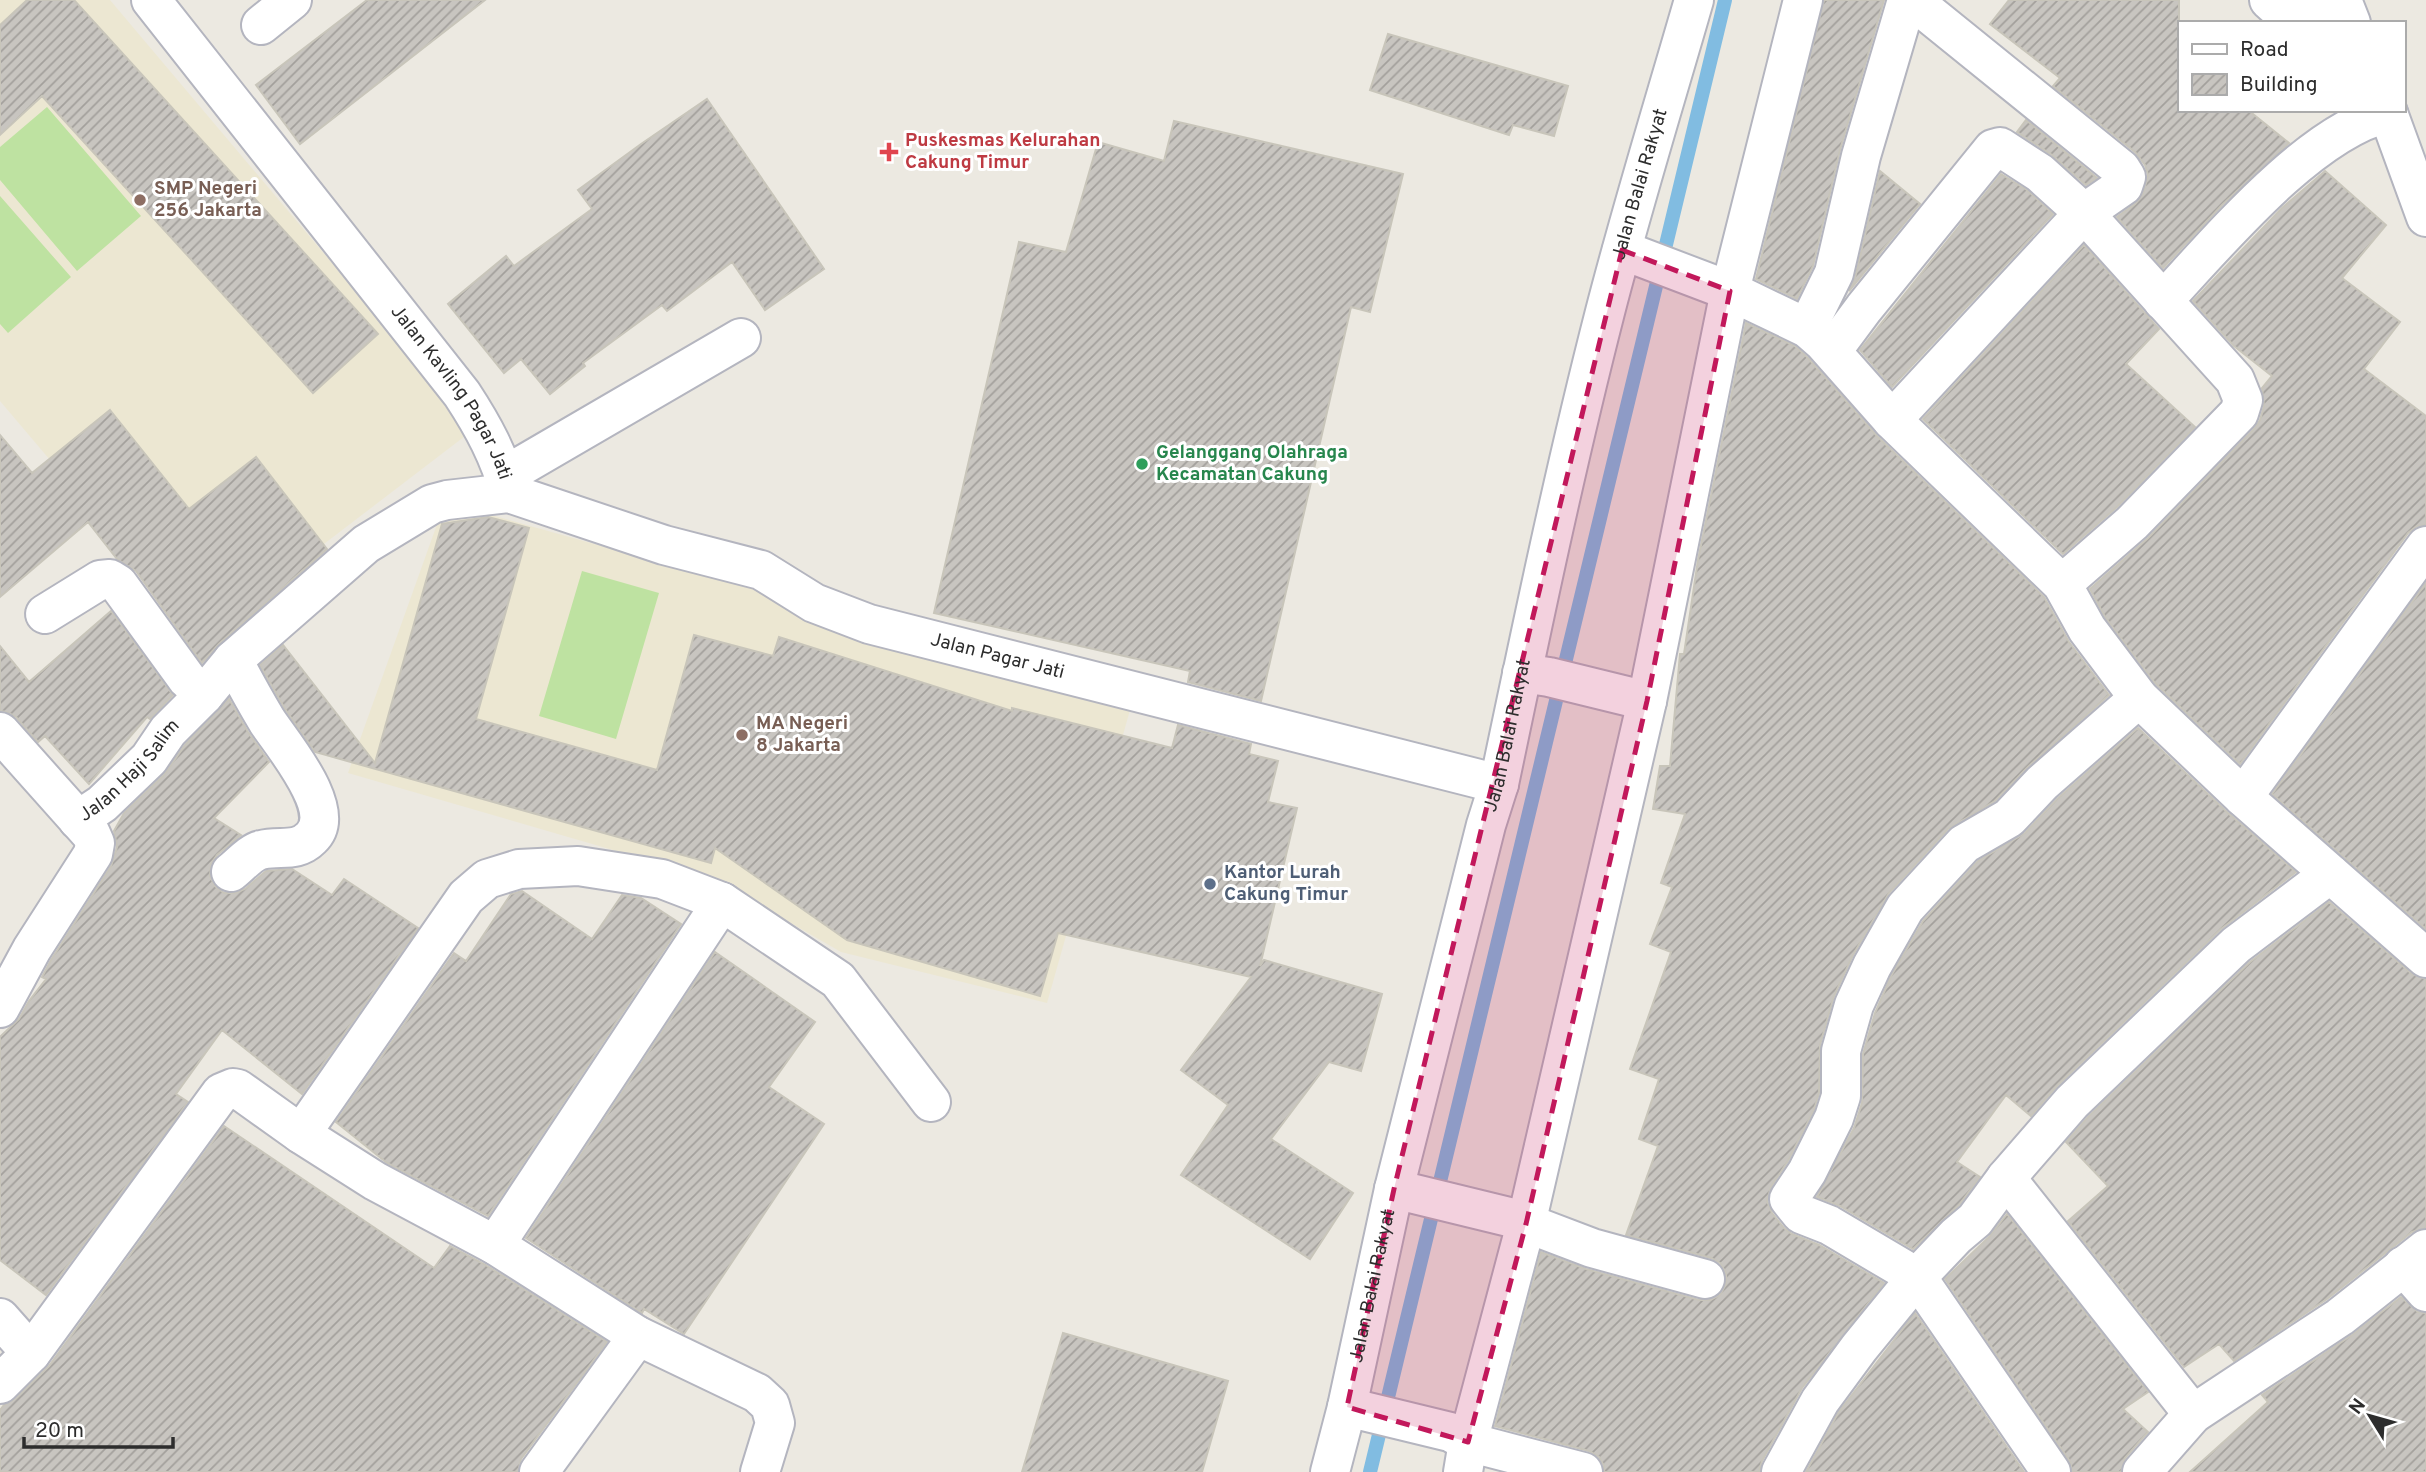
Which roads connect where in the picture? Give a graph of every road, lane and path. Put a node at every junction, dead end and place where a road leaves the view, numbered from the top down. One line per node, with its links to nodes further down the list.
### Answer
1 (152, 0): 20 (street, Jalan Kavling Pagar Jati)
2 (292, 0): 10 (street)
3 (1694, 0): 14 (street, Jalan Balai Rakyat)
4 (1803, 0): 15 (street)
5 (1910, 0): 12 (street); 18 (street)
6 (2269, 0): 7 (street)
7 (2327, 0)
8 (2342, 0): 9 (street)
9 (2350, 21)
10 (261, 25)
11 (2388, 112): 13 (street); 16 (street)
12 (2084, 213): 16 (street); 18 (street); 19 (street)
13 (2426, 217)
14 (1638, 255): 15 (street); 25 (street, Jalan Balai Rakyat)
15 (1721, 288): 18 (street); 28 (street)
16 (2163, 301): 22 (street)
17 (741, 338): 20 (street)
18 (1819, 340): 19 (street)
19 (1892, 420): 22 (street)
20 (507, 485): 24 (street, Jalan Kavling Pagar Jati); 30 (street, Jalan Pagar Jati)
21 (2426, 546): 31 (street)
22 (2062, 584): 27 (street)
23 (45, 614): 26 (street)
24 (233, 660): 26 (street, Jalan Kavling Pagar Jati); 33 (street)
25 (1536, 675): 28 (street); 30 (street, Jalan Balai Rakyat)
26 (204, 695): 32 (street, Jalan Haji Salim)
27 (2139, 698): 31 (street); 45 (street)
28 (1639, 700): 42 (street)
29 (0, 732): 32 (street, Jalan Haji Salim)
30 (1499, 784): 41 (street, Jalan Balai Rakyat)
31 (2243, 797): 34 (street)
32 (78, 820): 37 (street)
33 (231, 872)
34 (2330, 874): 36 (street); 40 (street)
35 (722, 902): 38 (street); 39 (street); 43 (street)
36 (2426, 958)
37 (0, 1008)
38 (931, 1102)
39 (301, 1134): 43 (street); 49 (street)
40 (2006, 1178): 45 (street); 52 (street)
41 (1411, 1193): 42 (street); 51 (street, Jalan Balai Rakyat)
42 (1519, 1221): 46 (street); 53 (street)
43 (495, 1245): 48 (street)
44 (2418, 1269): 52 (street)
45 (1917, 1277): 58 (street); 59 (street)
46 (1704, 1279)
47 (0, 1318): 49 (street)
48 (638, 1336): 54 (street); 55 (street)
49 (31, 1353): 50 (street)
50 (0, 1384)
51 (1363, 1410): 53 (street); 56 (street, Jalan Balai Rakyat)
52 (2193, 1414): 60 (street)
53 (1460, 1448): 57 (street)
54 (539, 1472)
55 (760, 1472)
56 (1330, 1472)
57 (1583, 1472)
58 (1781, 1472)
59 (2051, 1472)
60 (2142, 1472)

